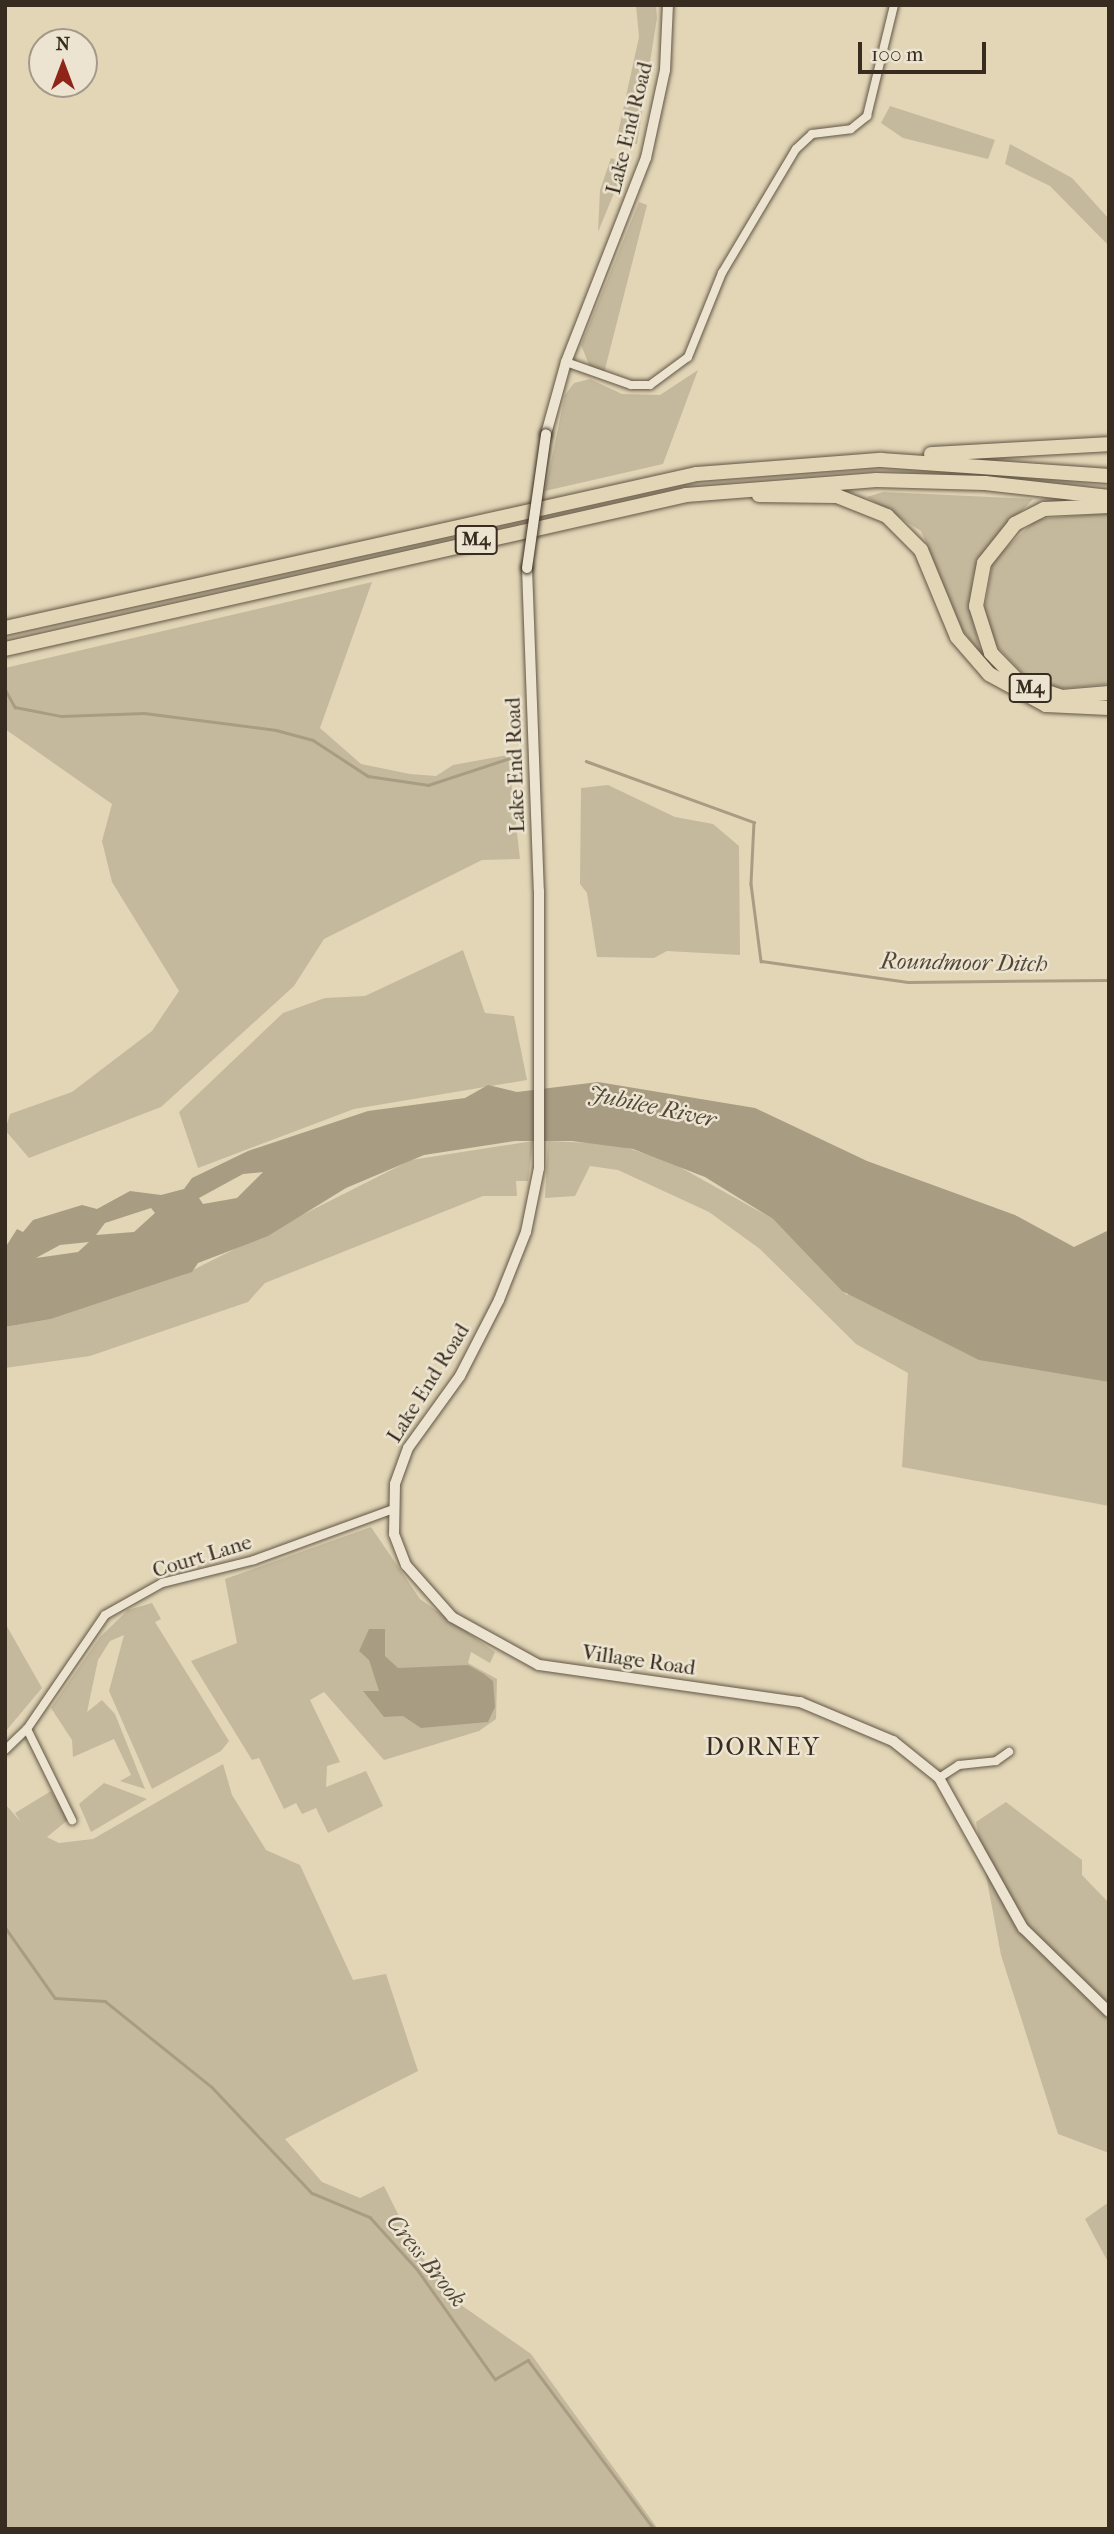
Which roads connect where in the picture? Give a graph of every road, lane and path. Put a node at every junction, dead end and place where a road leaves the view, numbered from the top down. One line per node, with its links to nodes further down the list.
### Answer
1 (668, 5): 3 (main road, Lake End Road)
2 (894, 5): 3 (street)
3 (566, 362): 14 (main road, Lake End Road, bridge)
4 (1109, 444): 5 (highway, M4)
5 (881, 460): 6 (highway, M4); 10 (highway, M4)
6 (1109, 477)
7 (686, 495): 8 (highway, M4); 11 (highway, M4); 13 (highway, M4)
8 (1109, 496)
9 (1109, 506): 12 (highway, M4)
10 (5, 628)
11 (5, 649)
12 (1109, 693)
13 (1109, 708)
14 (391, 1510): 15 (street, Court Lane); 18 (main road, Village Road)
15 (27, 1729): 16 (street, Court Lane); 19 (street)
16 (5, 1750)
17 (1009, 1752): 18 (street)
18 (939, 1778): 20 (main road)
19 (72, 1820)
20 (1109, 2012)

